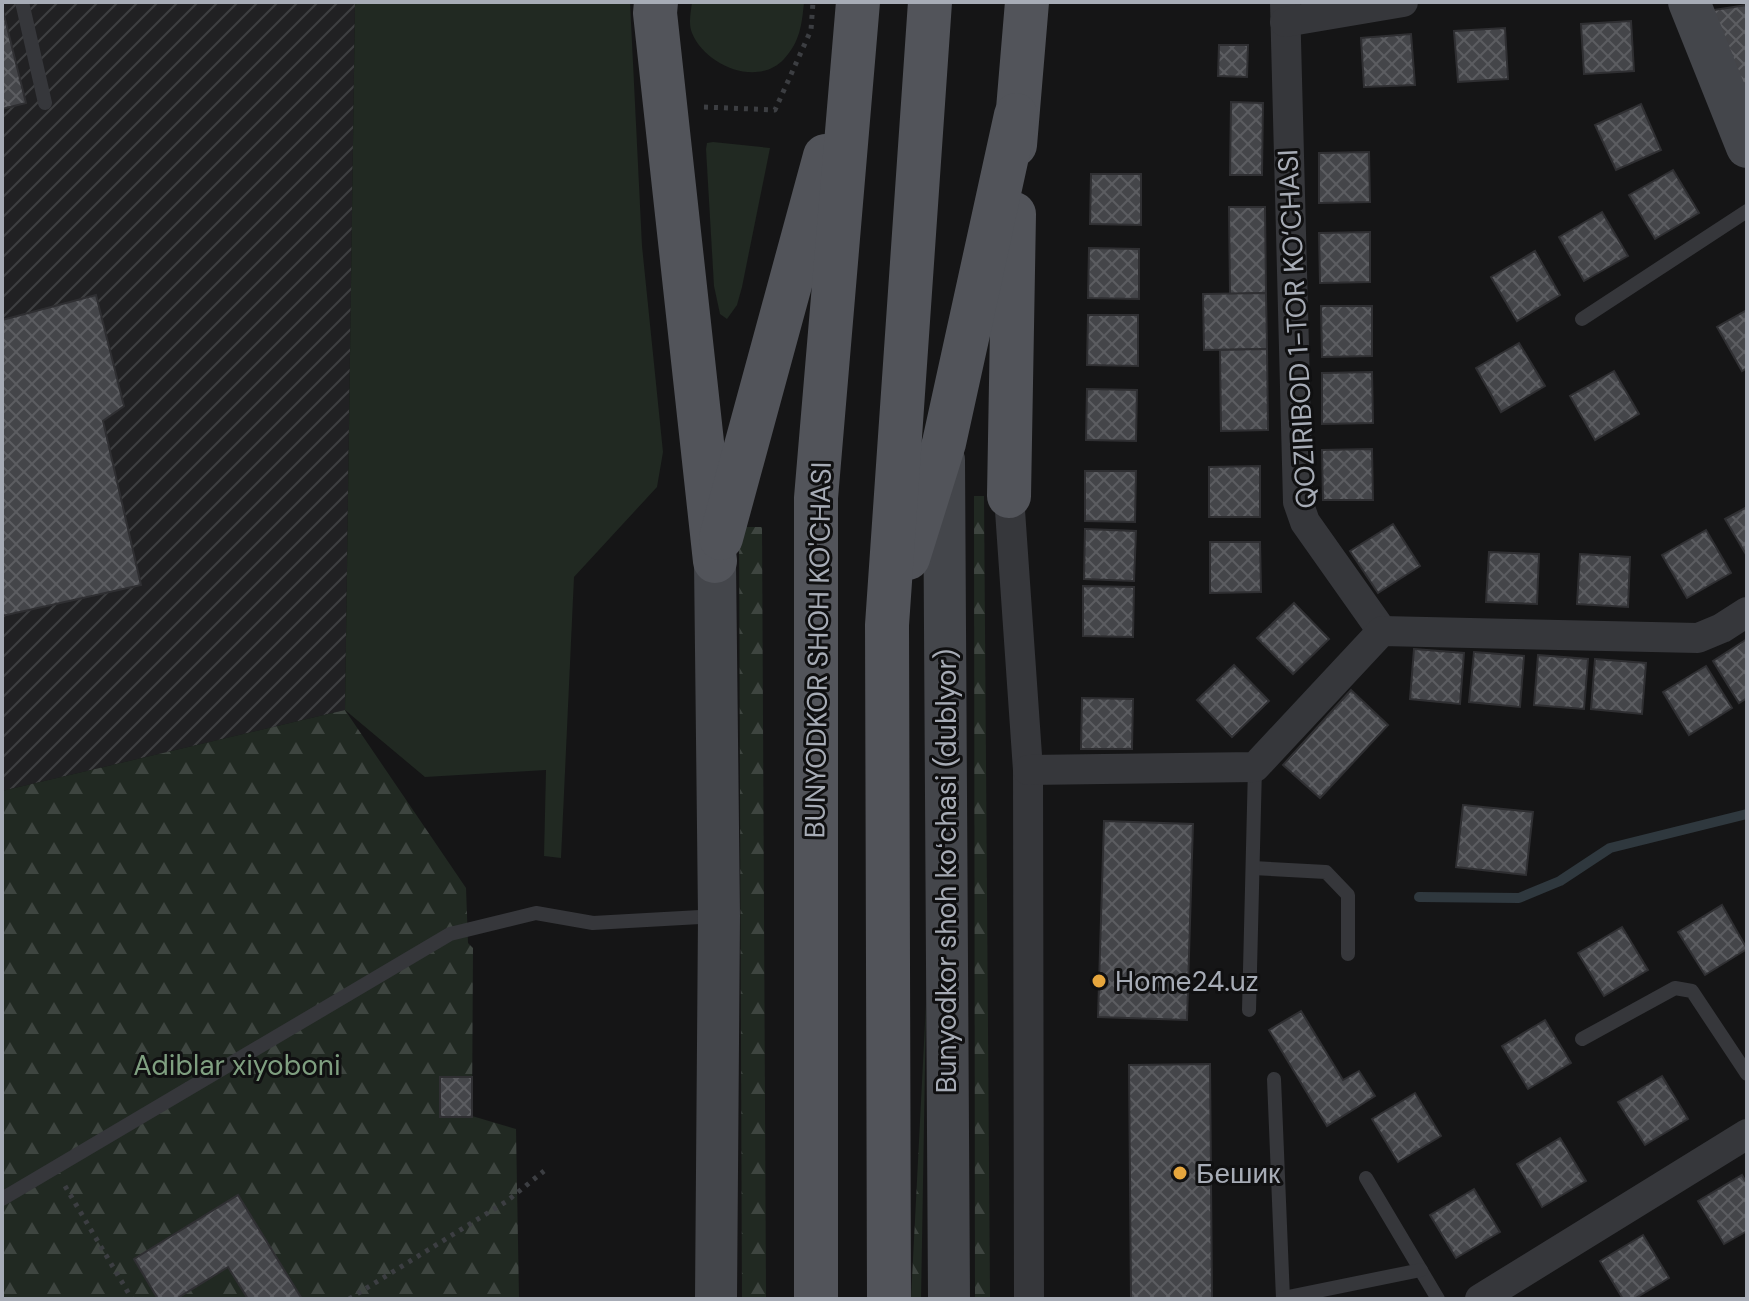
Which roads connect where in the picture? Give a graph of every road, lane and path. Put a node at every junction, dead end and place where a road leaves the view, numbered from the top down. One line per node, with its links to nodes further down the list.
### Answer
1 (22, 2): 11 (lane)
2 (656, 2): 12 (main road)
3 (813, 2): 12 (path)
4 (858, 2): 10 (main road, BUNYODKOR SHOH KO'CHASI)
5 (930, 2): 15 (main road)
6 (1027, 2): 13 (main road)
7 (1403, 2): 9 (street)
8 (1689, 2): 14 (street)
9 (1285, 12): 23 (street, QOZIRIBOD 1-TOR KO‘CHASI)
10 (854, 50): 20 (main road); 43 (main road, BUNYODKOR SHOH KO'CHASI)
11 (45, 103)
12 (665, 105): 20 (main road)
13 (1016, 115): 18 (main road); 19 (main road)
14 (1747, 147)
15 (915, 189): 18 (main road); 22 (main road)
16 (1747, 211): 17 (lane)
17 (1582, 319)
18 (944, 443): 22 (main road); 45 (street, Bunyodkor shoh koʻchasi (dublyor))
19 (1009, 496): 25 (street)
20 (715, 561): 27 (street)
21 (1747, 612): 23 (street)
22 (887, 625): 44 (main road)
23 (1382, 631): 24 (street)
24 (1255, 767): 25 (street); 26 (lane)
25 (1028, 770): 46 (street)
26 (1253, 868): 28 (lane); 29 (lane)
27 (719, 916): 34 (lane); 42 (street)
28 (1348, 954)
29 (1249, 1010)
30 (1582, 1039): 31 (lane)
31 (1747, 1074)
32 (1274, 1079): 39 (lane)
33 (1747, 1134): 48 (street)
34 (55, 1168): 37 (lane); 40 (path)
35 (544, 1171): 41 (path)
36 (1366, 1178): 38 (lane)
37 (2, 1199)
38 (1421, 1270): 39 (lane); 47 (lane)
39 (1283, 1298)
40 (132, 1299)
41 (349, 1299)
42 (716, 1299)
43 (816, 1299)
44 (889, 1299)
45 (949, 1299)
46 (1029, 1299)
47 (1438, 1299)
48 (1480, 1299)

